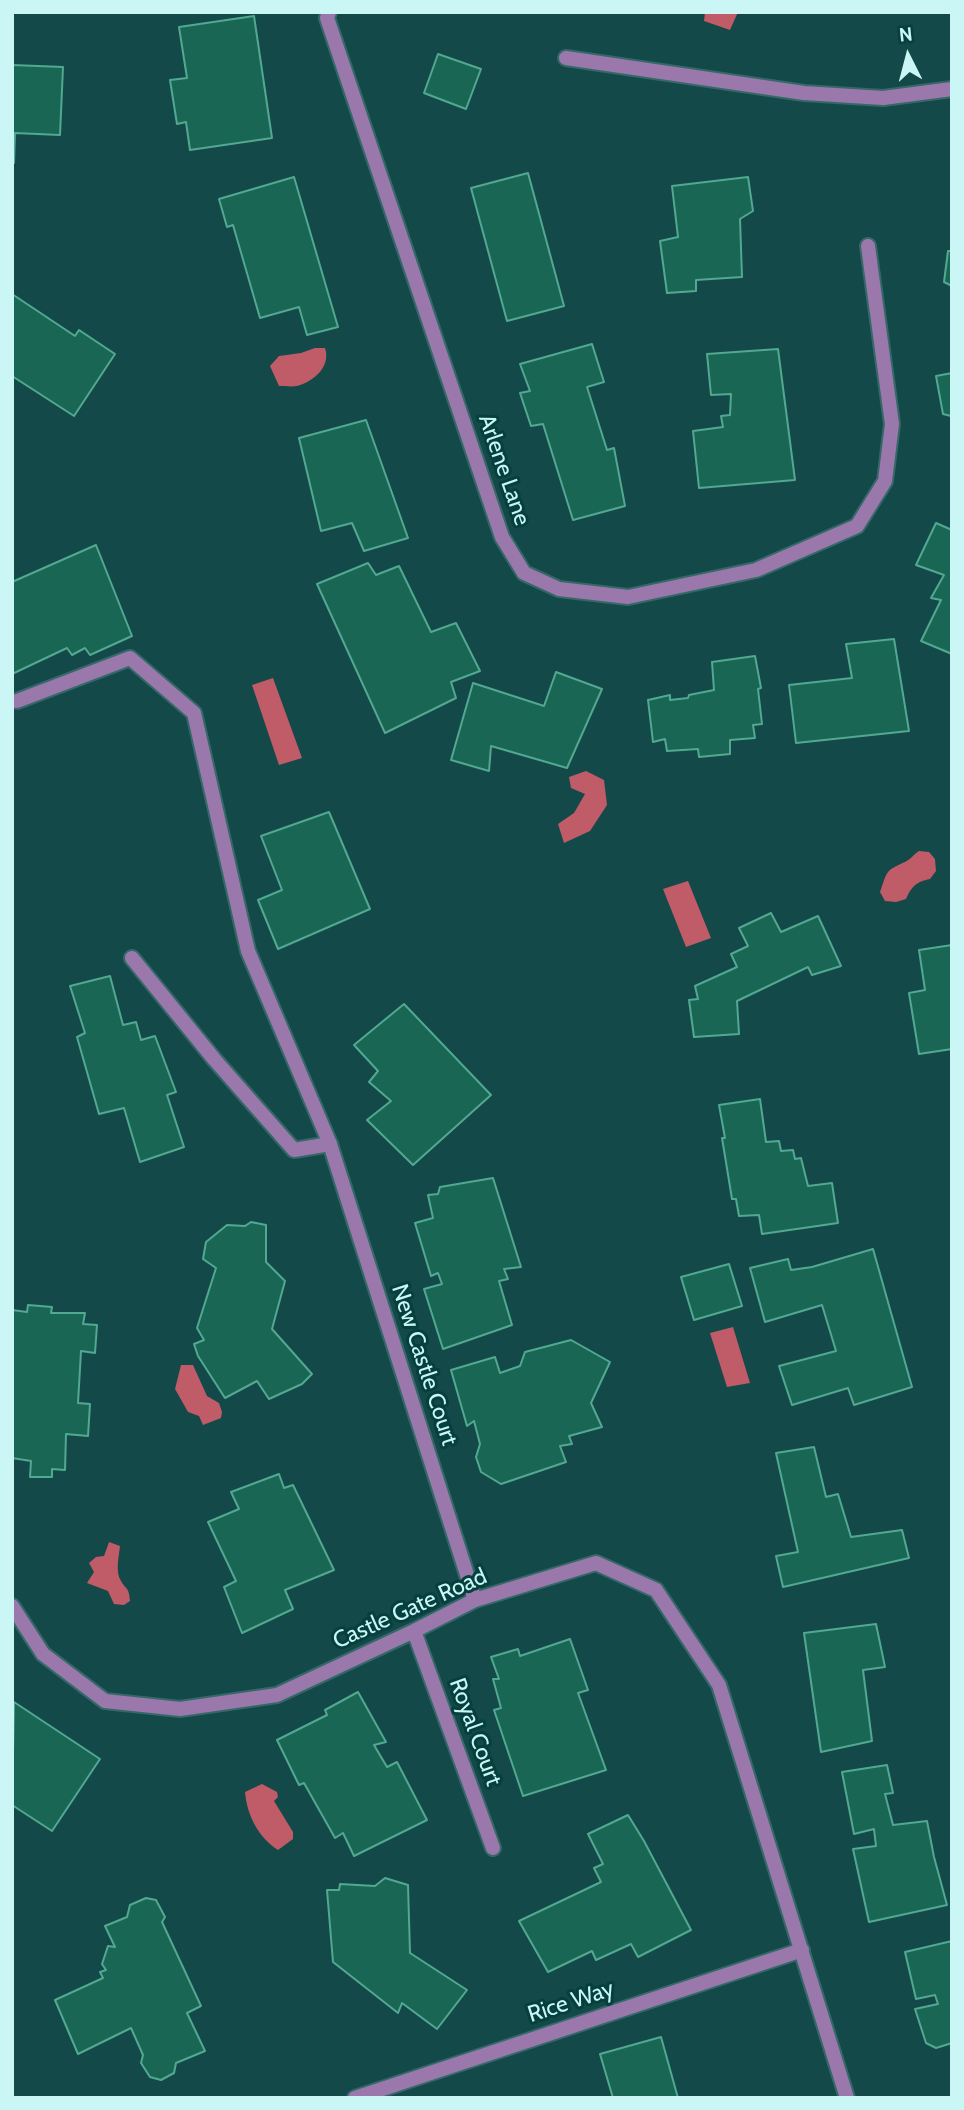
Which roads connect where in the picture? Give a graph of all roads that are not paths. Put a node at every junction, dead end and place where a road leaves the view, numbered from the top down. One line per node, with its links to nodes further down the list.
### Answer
1 (329, 12): 4 (street, Arlene Lane)
2 (566, 58): 3 (street)
3 (952, 89)
4 (867, 246)
5 (17, 701): 7 (street, New Castle Court)
6 (132, 958): 7 (street)
7 (330, 1144): 8 (street, New Castle Court)
8 (475, 1600): 10 (street, Castle Gate Road); 12 (street, Castle Gate Road)
9 (12, 1606): 10 (street, Castle Gate Road)
10 (414, 1631): 11 (street, Royal Court)
11 (493, 1848)
12 (802, 1950): 13 (street, Rice Way); 14 (street, Castle Gate Road)
13 (355, 2098)
14 (847, 2098)

